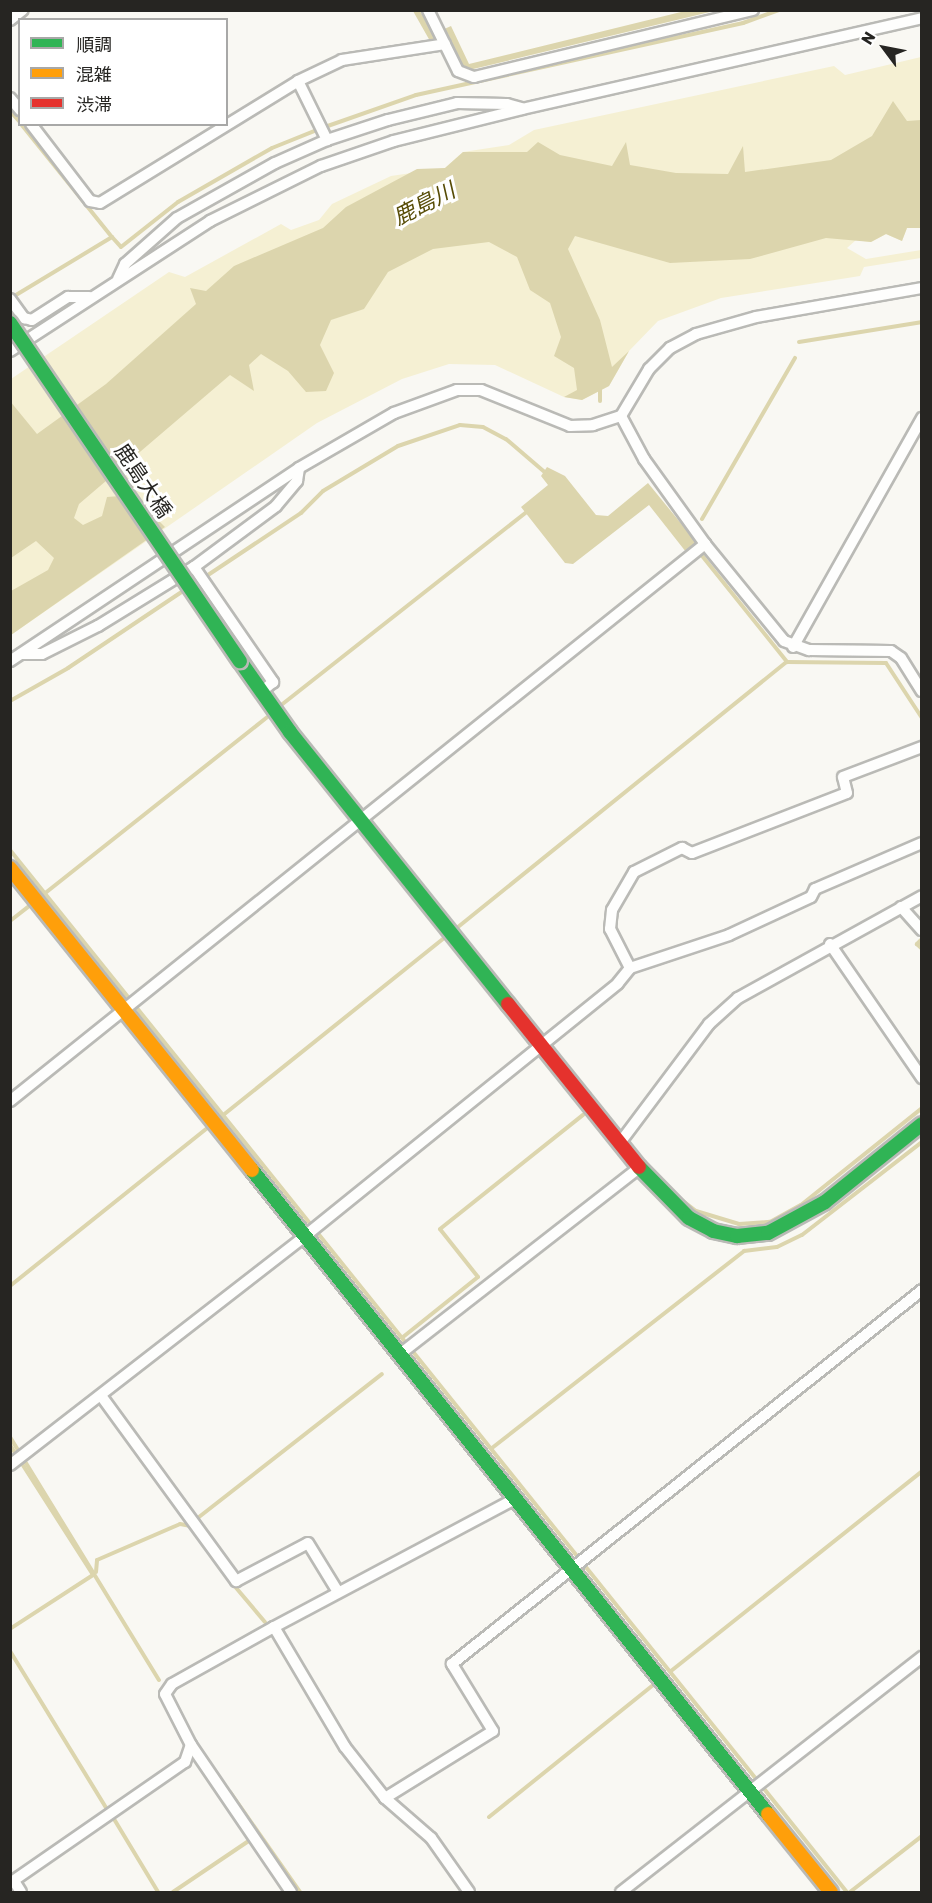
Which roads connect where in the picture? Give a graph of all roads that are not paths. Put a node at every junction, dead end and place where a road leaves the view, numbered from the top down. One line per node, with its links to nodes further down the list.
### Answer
1 (23, 10): 5 (street)
2 (428, 10): 6 (street)
3 (753, 10): 6 (street)
4 (921, 18): 8 (street)
5 (10, 20)
6 (442, 37): 7 (street)
7 (298, 81): 9 (street); 12 (street)
8 (522, 108): 12 (street); 13 (street)
9 (228, 124)
10 (33, 126): 11 (street)
11 (225, 126)
12 (325, 137): 13 (street)
13 (118, 279): 15 (street)
14 (921, 288): 19 (street)
15 (89, 297): 16 (street); 18 (street)
16 (10, 299)
17 (10, 323): 28 (street, 鹿島大橋, bridge)
18 (10, 351)
19 (621, 416): 21 (street); 22 (street)
20 (921, 418): 24 (street)
21 (299, 468): 23 (street); 25 (street)
22 (705, 544): 24 (street); 30 (street)
23 (196, 570): 25 (street); 28 (street)
24 (793, 647): 27 (street)
25 (20, 654): 26 (street)
26 (10, 662)
27 (921, 691)
28 (261, 692): 30 (street, 鹿島大橋)
29 (921, 747): 37 (street)
30 (361, 822): 38 (street); 39 (street, 鹿島大橋)
31 (921, 843): 37 (street)
32 (10, 868): 38 (street)
33 (921, 896): 34 (street)
34 (901, 907): 35 (street); 36 (street)
35 (921, 930)
36 (830, 944): 40 (street); 43 (street)
37 (630, 968): 39 (street)
38 (126, 1009): 41 (street); 45 (street)
39 (541, 1044): 43 (street, 鹿島大橋); 45 (street)
40 (921, 1078)
41 (10, 1101)
42 (921, 1124): 44 (street, 鹿島大橋)
43 (620, 1143): 44 (street, 鹿島大橋)
44 (639, 1168): 47 (street)
45 (308, 1234): 47 (street); 48 (street)
46 (921, 1290): 51 (street)
47 (402, 1353): 50 (street)
48 (102, 1397): 49 (street); 52 (street)
49 (13, 1463)
50 (515, 1499): 51 (street); 52 (street)
51 (573, 1566): 56 (street); 57 (street)
52 (338, 1592): 53 (street)
53 (273, 1627): 55 (street); 57 (street)
54 (921, 1657): 56 (street)
55 (191, 1745): 58 (street); 60 (street)
56 (753, 1790): 62 (street); 63 (street)
57 (385, 1798): 61 (street)
58 (12, 1882): 59 (street)
59 (21, 1893)
60 (291, 1893)
61 (469, 1893)
62 (621, 1893)
63 (831, 1893)

